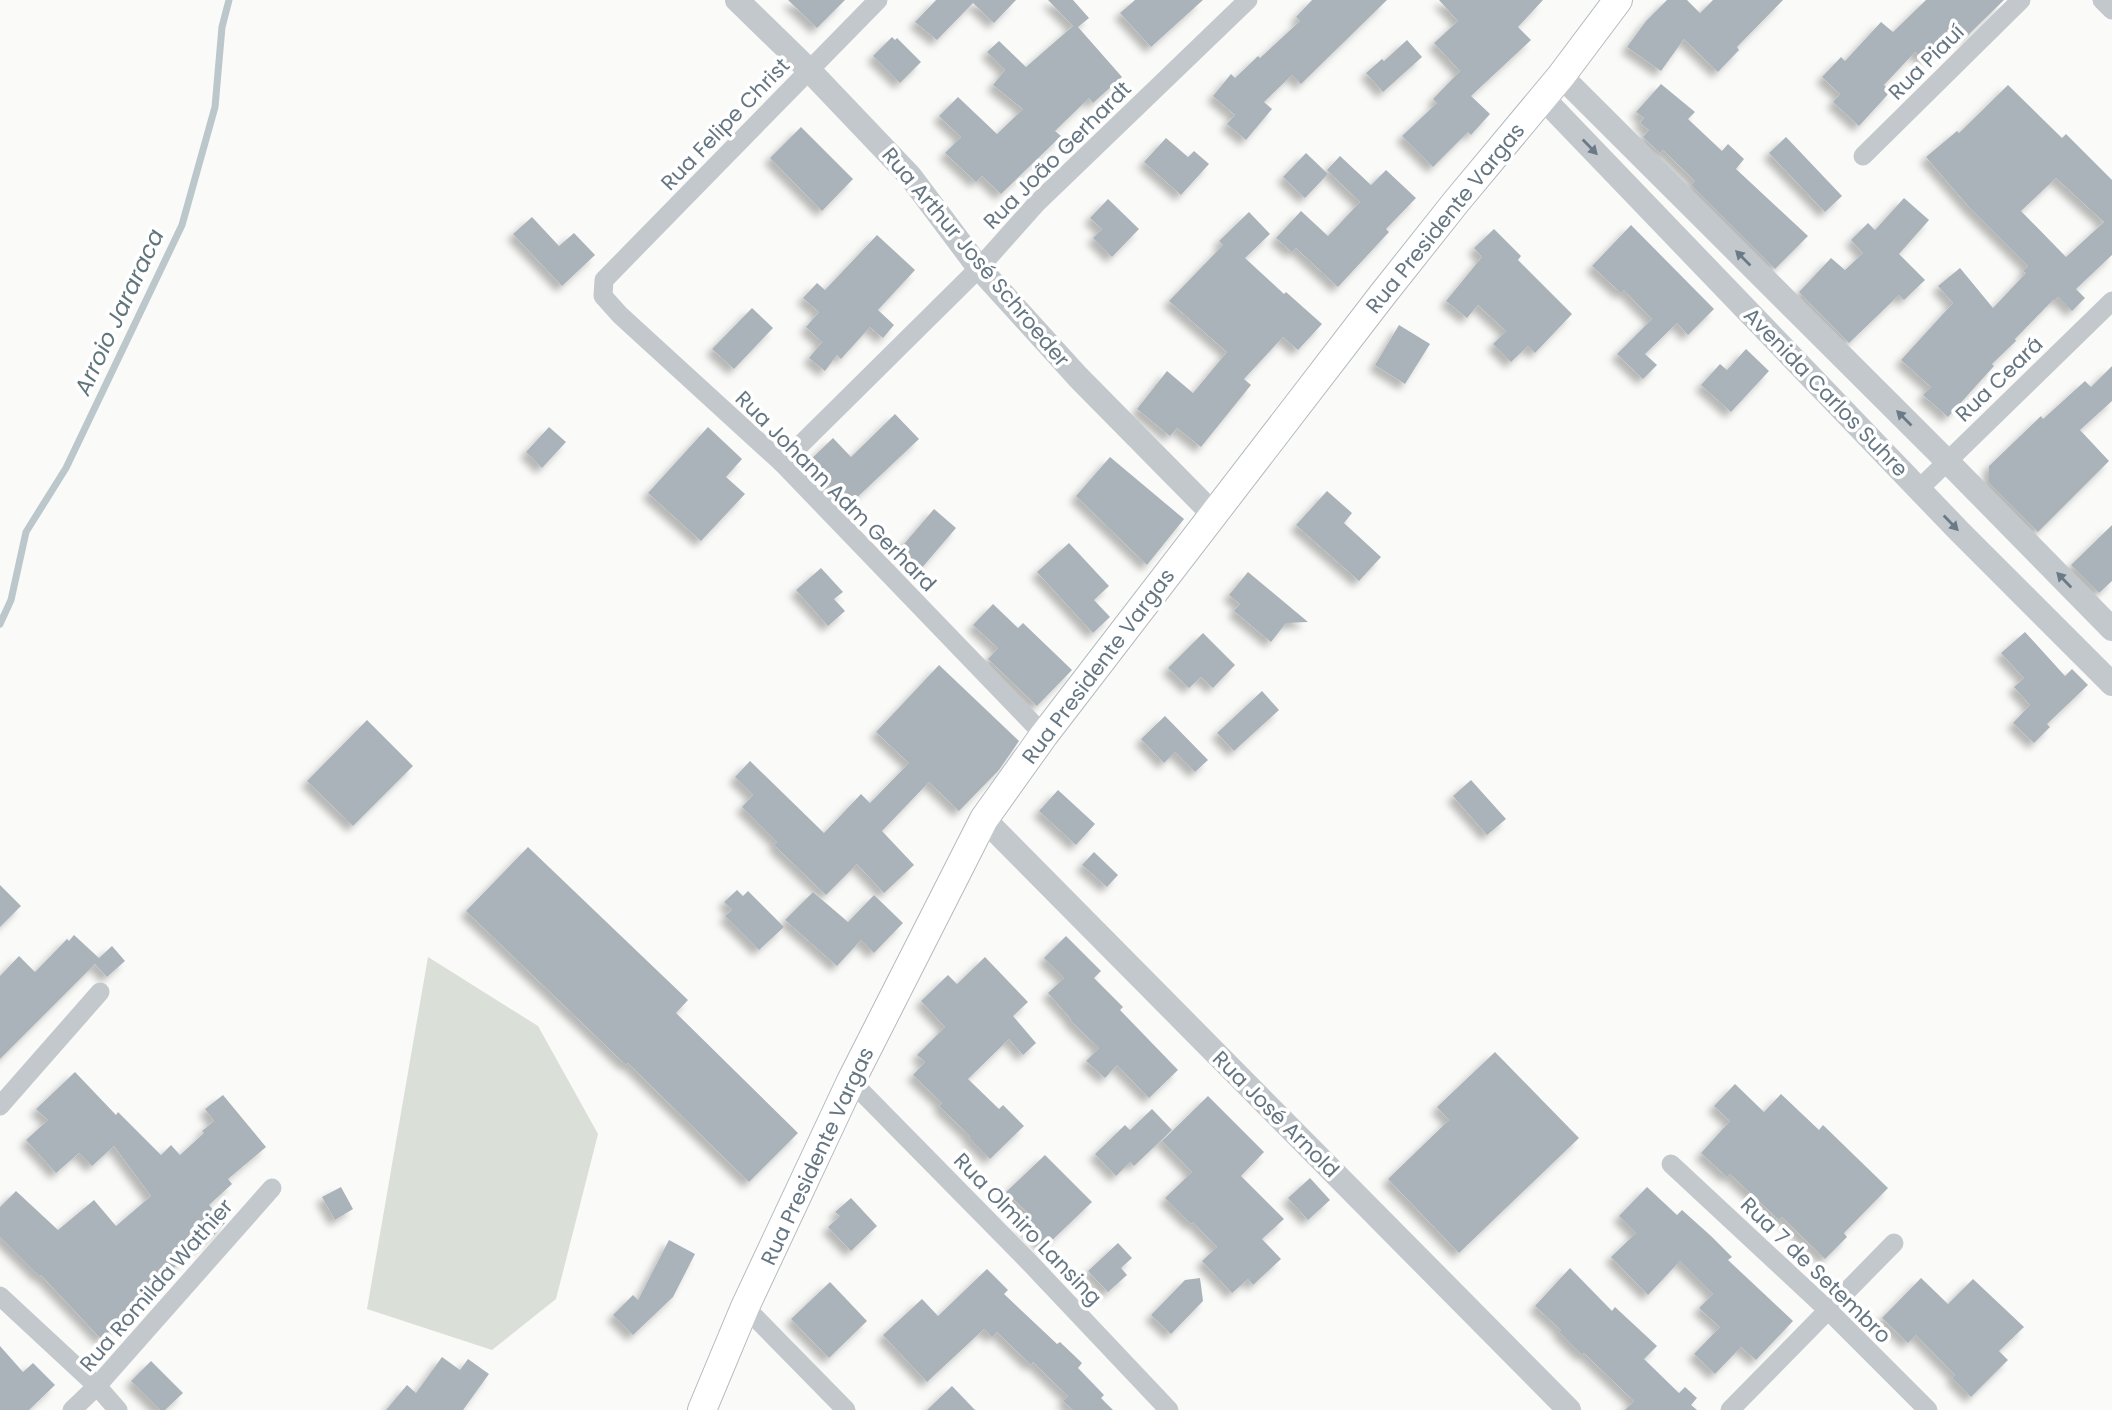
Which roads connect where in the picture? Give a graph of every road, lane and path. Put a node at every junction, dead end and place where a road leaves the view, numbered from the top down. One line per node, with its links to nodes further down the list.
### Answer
1 (737, 0): 8 (street, Rua Arthur José Schroeder)
2 (878, 0): 8 (street, Rua Felipe Christ)
3 (1248, 0): 12 (street, Rua João Gerhardt)
4 (1618, 0): 9 (main road, Rua Presidente Vargas)
5 (2021, 0): 11 (street, Rua Piauí)
6 (2102, 0): 7 (street)
7 (2112, 10)
8 (808, 70): 12 (street, Rua Arthur José Schroeder); 13 (street, Rua Felipe Christ)
9 (1561, 76): 10 (main road, Rua Presidente Vargas); 15 (street, Avenida Carlos Suhre, one-way to 9)
10 (1543, 97): 17 (street, Avenida Carlos Suhre, one-way to 17); 18 (main road, Rua Presidente Vargas)
11 (1864, 156)
12 (979, 268): 16 (street, Rua João Gerhardt); 18 (street, Rua Arthur José Schroeder)
13 (604, 280): 16 (street, Rua Johann Adm Gerhard)
14 (2112, 301): 15 (street, Rua Ceará)
15 (1947, 461): 17 (street, Rua Ceará); 19 (street, Avenida Carlos Suhre, one-way to 15)
16 (782, 464): 21 (street, Rua Johann Adm Gerhard)
17 (1919, 489): 20 (street, Avenida Carlos Suhre, one-way to 20)
18 (1214, 515): 21 (main road, Rua Presidente Vargas)
19 (2112, 629)
20 (2112, 684)
21 (1044, 735): 22 (main road, Rua Presidente Vargas)
22 (984, 819): 24 (main road, Rua Presidente Vargas); 38 (street, Rua José Arnold)
23 (100, 992): 25 (street)
24 (851, 1081): 30 (main road, Rua Presidente Vargas); 37 (street, Rua Olmiro Lansing)
25 (0, 1106)
26 (1671, 1164): 31 (street, Rua 7 de Setembro)
27 (272, 1188): 32 (street, Rua Romilda Wathier)
28 (1895, 1243): 31 (street)
29 (0, 1296): 32 (street)
30 (746, 1307): 35 (main road, Rua Presidente Vargas); 36 (street)
31 (1829, 1311): 39 (street); 40 (street, Rua 7 de Setembro)
32 (97, 1386): 33 (street, Rua Romilda Wathier); 34 (street)
33 (72, 1410)
34 (118, 1410)
35 (702, 1410)
36 (846, 1410)
37 (1169, 1410)
38 (1569, 1410)
39 (1731, 1410)
40 (1928, 1410)

